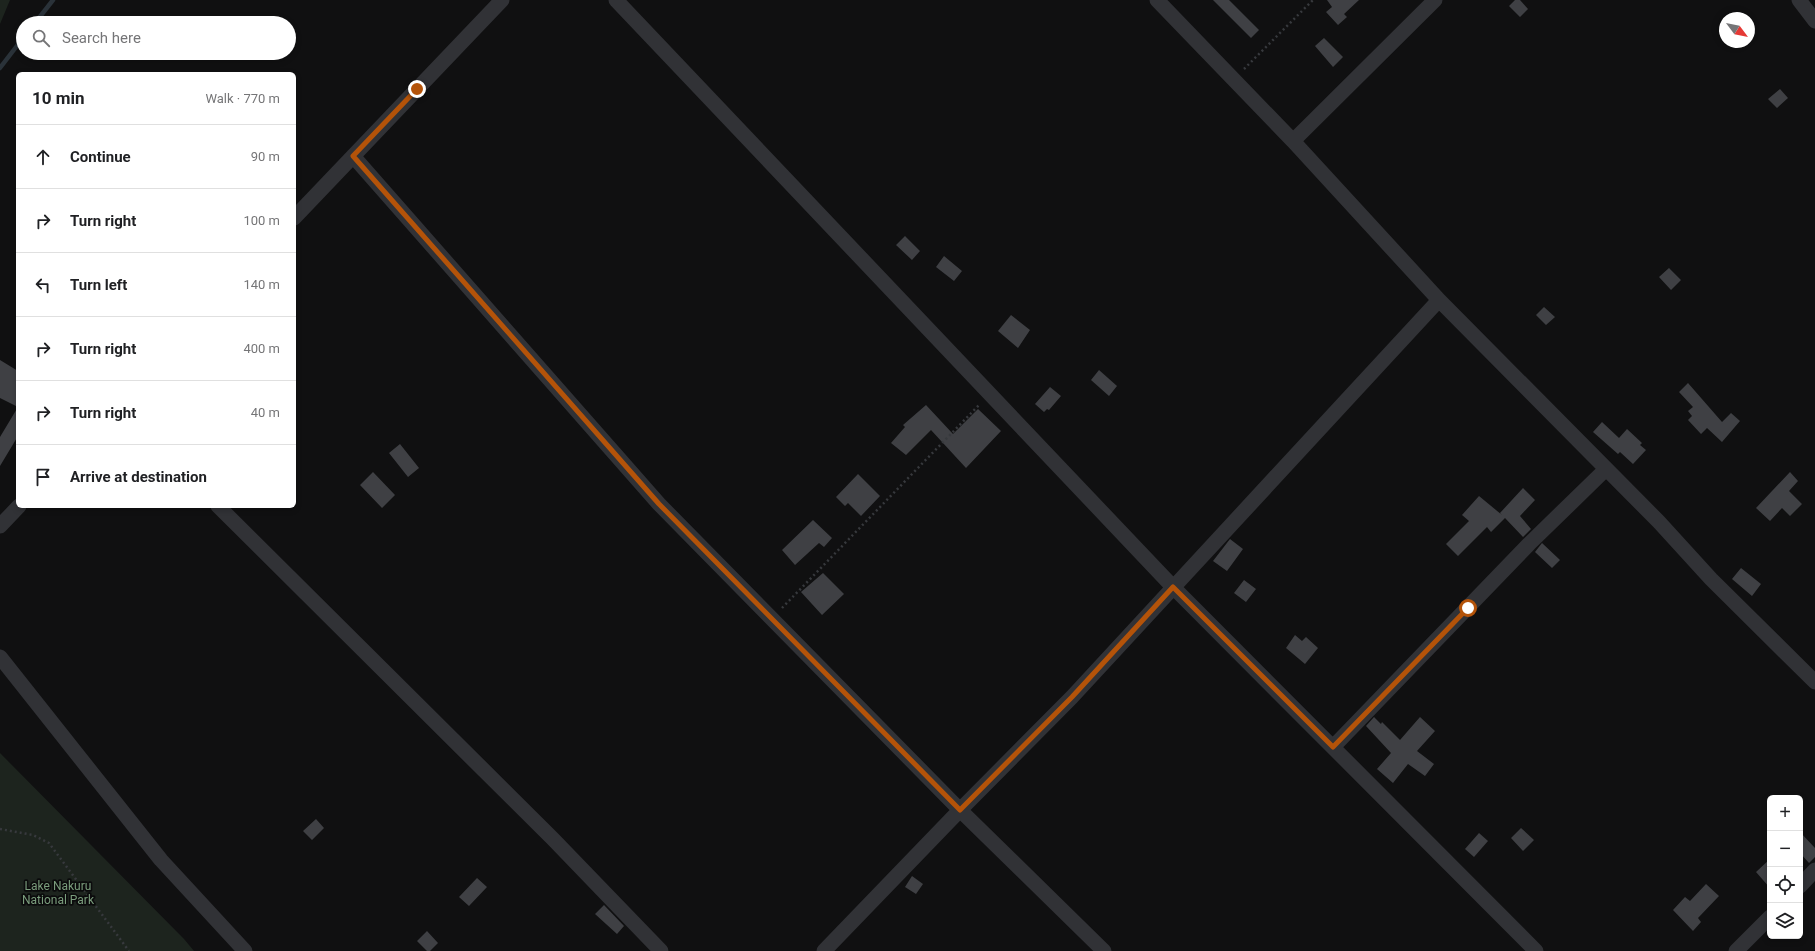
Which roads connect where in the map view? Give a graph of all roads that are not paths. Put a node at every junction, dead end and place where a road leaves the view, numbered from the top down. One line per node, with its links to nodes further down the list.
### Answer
1 (502, 0): 8 (street)
2 (616, 0): 15 (street)
3 (1157, 0): 7 (street)
4 (1435, 0): 7 (street)
5 (1799, 0): 6 (street)
6 (1815, 21)
7 (1293, 141): 10 (street)
8 (353, 156): 9 (street); 19 (street)
9 (296, 216)
10 (1439, 300): 11 (street); 15 (street)
11 (1606, 469): 17 (street); 18 (street)
12 (17, 508): 14 (street)
13 (220, 508): 24 (street)
14 (0, 526)
15 (1173, 587): 18 (street); 19 (street)
16 (0, 657): 23 (street)
17 (1815, 682)
18 (1333, 747): 27 (street)
19 (960, 810): 25 (street); 26 (street)
20 (1815, 870): 21 (street)
21 (1803, 883)
22 (1767, 920): 28 (street)
23 (244, 951)
24 (661, 951)
25 (824, 951)
26 (1104, 951)
27 (1536, 951)
28 (1736, 951)

